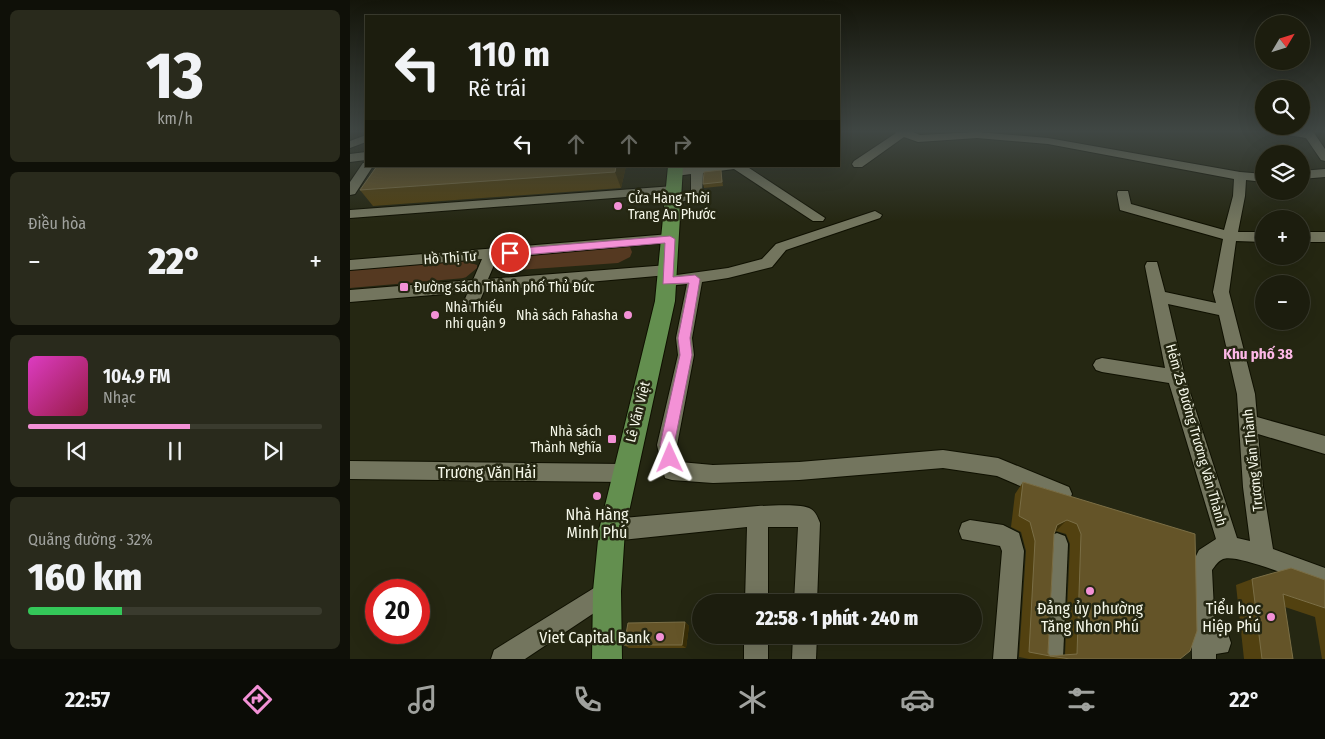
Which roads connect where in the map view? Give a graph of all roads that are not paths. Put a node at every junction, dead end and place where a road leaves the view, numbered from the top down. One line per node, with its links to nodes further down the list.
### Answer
1 (862, 161): 3 (street)
2 (1156, 161): 11 (street)
3 (858, 164)
4 (366, 167): 13 (street)
5 (723, 167): 8 (street)
6 (739, 167): 19 (street)
7 (676, 169): 8 (street); 15 (main road, Lê Văn Việt)
8 (697, 170): 15 (street)
9 (1325, 173): 10 (street)
10 (1310, 174)
11 (1240, 176): 12 (street); 20 (street, Trương Văn Thành)
12 (1255, 177)
13 (350, 191)
14 (1122, 194): 20 (street)
15 (674, 195): 17 (street); 24 (main road, Lê Văn Việt)
16 (369, 198): 17 (street)
17 (354, 214)
18 (875, 215): 29 (street)
19 (818, 218)
20 (1230, 236): 21 (street); 34 (street, Trương Văn Thành)
21 (1255, 237)
22 (1310, 237): 23 (street)
23 (1325, 237)
24 (670, 239): 25 (street, Hồ Thị Tư); 28 (main road, Lê Văn Việt)
25 (491, 254): 26 (street, Hồ Thị Tư); 30 (street)
26 (350, 265)
27 (1152, 266): 32 (street, Hẻm 25 Đường Trương Văn Thành)
28 (667, 276): 29 (street); 30 (street); 40 (main road, Lê Văn Việt)
29 (695, 279): 41 (street)
30 (477, 286): 31 (street); 33 (street)
31 (350, 296)
32 (1159, 296): 34 (street); 36 (street, Hẻm 25 Đường Trương Văn Thành)
33 (469, 308)
34 (1226, 311): 37 (street, Trương Văn Thành)
35 (1102, 365): 36 (street)
36 (1176, 376): 46 (street, Hẻm 25 Đường Trương Văn Thành)
37 (1248, 423): 38 (street); 47 (street, Trương Văn Thành)
38 (1325, 445)
39 (350, 470): 40 (street, Trương Văn Hải)
40 (624, 473): 43 (main road, Lê Văn Việt)
41 (1062, 494)
42 (758, 516): 43 (street); 50 (street); 51 (street)
43 (612, 530): 49 (main road, Lê Văn Việt)
44 (970, 531): 59 (street)
45 (1057, 544): 60 (street)
46 (1229, 546): 47 (street); 54 (street)
47 (1263, 556): 48 (street)
48 (1325, 579)
49 (608, 591): 55 (street); 56 (main road, Lê Văn Việt)
50 (757, 594)
51 (806, 594)
52 (756, 644): 57 (street)
53 (805, 644): 58 (street)
54 (1209, 647)
55 (503, 659)
56 (606, 659)
57 (756, 659)
58 (804, 659)
59 (1005, 659)
60 (1051, 659)

